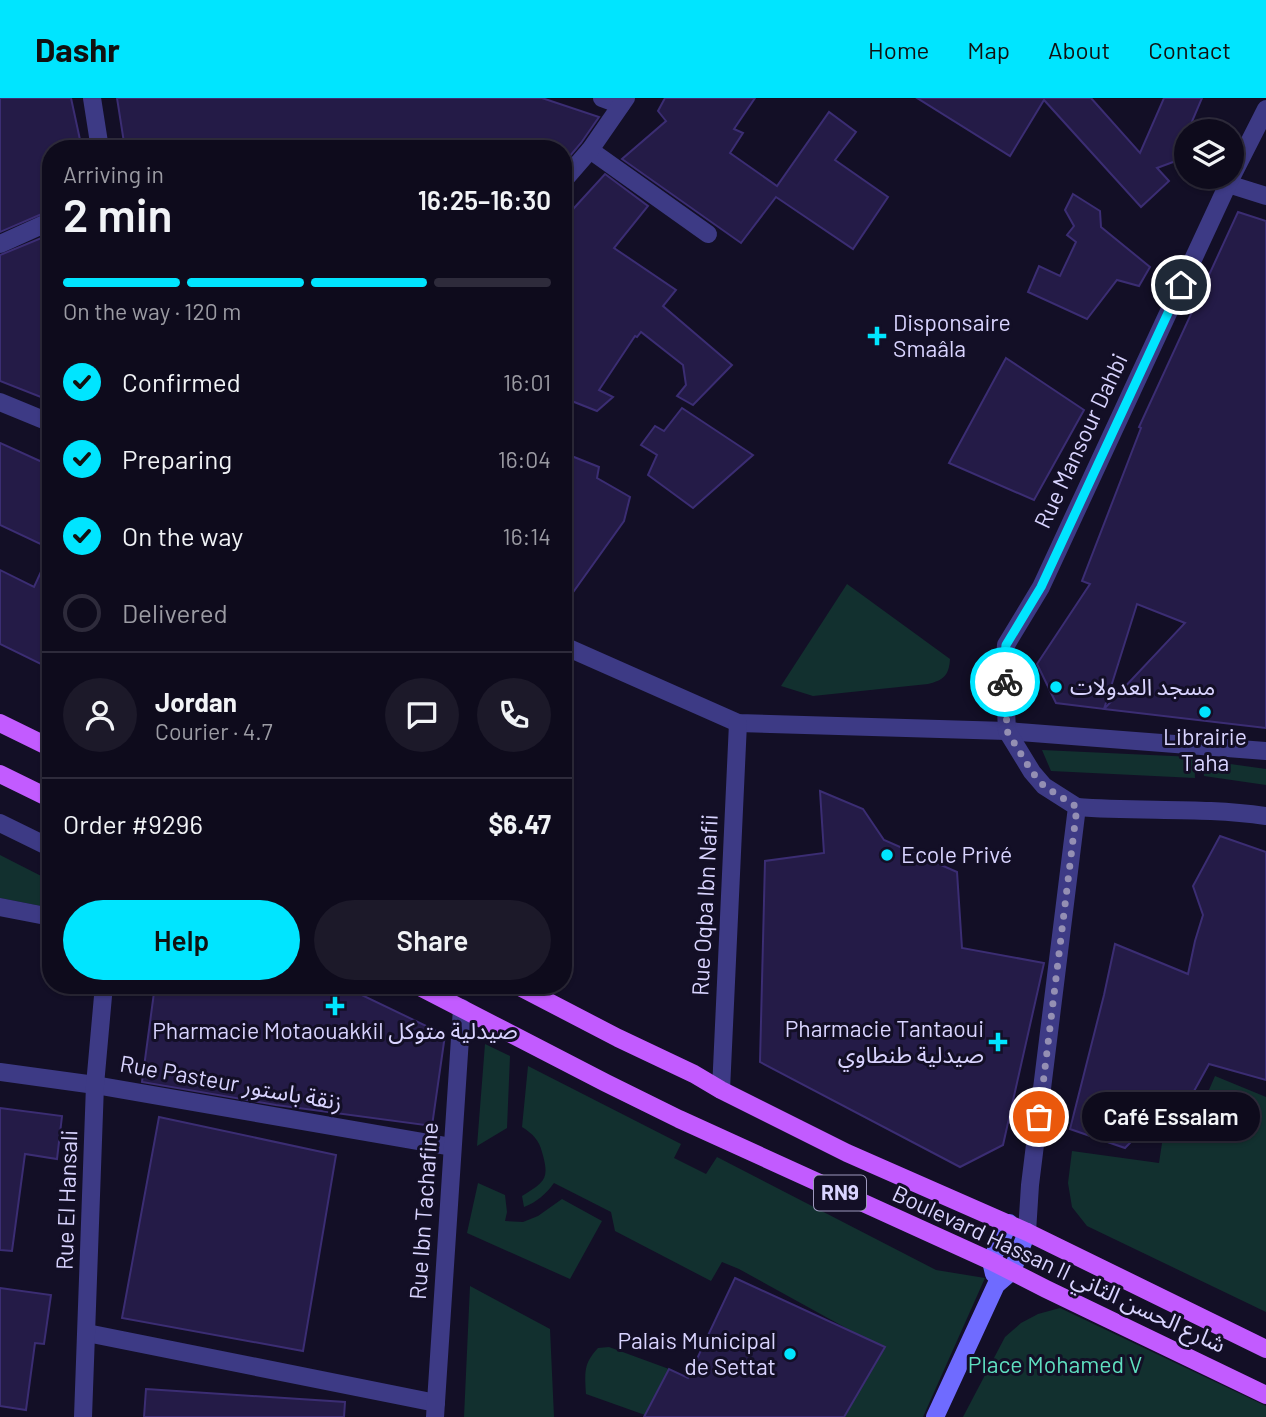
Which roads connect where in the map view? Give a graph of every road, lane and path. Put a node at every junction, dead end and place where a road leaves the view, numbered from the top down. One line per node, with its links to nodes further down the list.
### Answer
1 (92, 98): 5 (street)
2 (602, 98): 3 (street)
3 (624, 102): 6 (street)
4 (1266, 109): 7 (street, Rue Mansour Dahbi)
5 (99, 140)
6 (590, 150): 8 (street); 13 (street)
7 (1244, 152)
8 (572, 171)
9 (1226, 189): 20 (street, Rue Mansour Dahbi)
10 (1244, 189): 11 (street)
11 (1266, 196)
12 (42, 225): 14 (street)
13 (708, 234)
14 (0, 244)
15 (0, 402): 16 (street)
16 (42, 419)
17 (572, 650): 19 (street)
18 (0, 723): 21 (main road)
19 (738, 723): 20 (street); 37 (street, Rue Oqba Ibn Nafii)
20 (1007, 731): 22 (street); 25 (street)
21 (42, 744)
22 (1266, 751)
23 (0, 774): 24 (main road)
24 (42, 795)
25 (1077, 807): 26 (street); 39 (street)
26 (1266, 816)
27 (0, 823): 28 (street)
28 (42, 844)
29 (0, 907): 30 (street)
30 (42, 915)
31 (103, 994): 36 (street, Rue El Hansali)
32 (434, 994): 34 (main road, Boulevard Hassan II شارع الحسن الثاني / RN9)
33 (533, 994): 37 (main road, Boulevard Hassan II شارع الحسن الثاني / RN9)
34 (462, 1008): 38 (street, Rue Ibn Tachafine); 42 (main road, Boulevard Hassan II شارع الحسن الثاني / RN9)
35 (0, 1072): 36 (street, Rue Pasteur زنقة باستور)
36 (95, 1085): 38 (street, Rue Pasteur زنقة باستور); 45 (street, Rue El Hansali)
37 (721, 1090): 40 (main road, Boulevard Hassan II شارع الحسن الثاني / RN9)
38 (452, 1147): 48 (street, Rue Ibn Tachafine)
39 (1030, 1185): 40 (street); 41 (street)
40 (1009, 1223): 41 (main road, Boulevard Hassan II شارع الحسن الثاني / RN9); 42 (main road)
41 (1027, 1232): 43 (main road); 46 (main road, Boulevard Hassan II شارع الحسن الثاني / RN9)
42 (991, 1261): 43 (main road, Boulevard Hassan II شارع الحسن الثاني / RN9); 44 (main road)
43 (1012, 1271): 44 (main road); 47 (main road, Boulevard Hassan II شارع الحسن الثاني / RN9)
44 (996, 1284): 50 (main road)
45 (87, 1334): 48 (street); 49 (street, Rue El Hansali)
46 (1266, 1349)
47 (1266, 1395)
48 (436, 1410)
49 (83, 1417)
50 (935, 1417)

